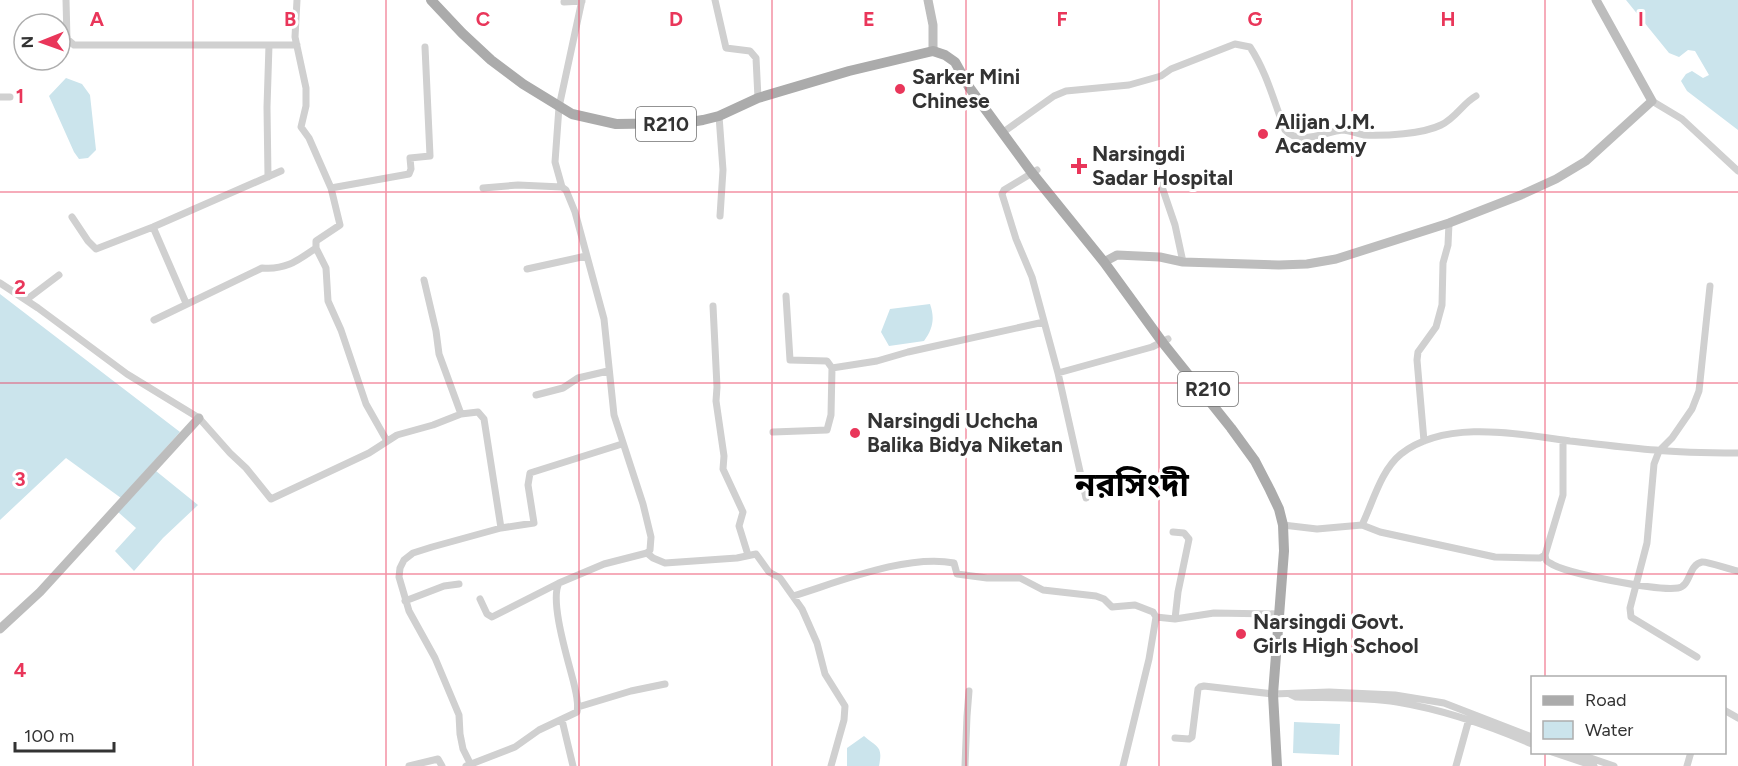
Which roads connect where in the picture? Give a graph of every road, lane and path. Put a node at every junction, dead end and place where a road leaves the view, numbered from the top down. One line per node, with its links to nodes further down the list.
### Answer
1 (66, 0): 9 (street)
2 (297, 0): 10 (street)
3 (431, 0): 18 (main road, R210)
4 (715, 0): 16 (street)
5 (928, 0): 12 (street)
6 (1596, 0): 17 (street)
7 (582, 1): 8 (street); 18 (street)
8 (564, 2)
9 (269, 45): 10 (street); 24 (street)
10 (297, 45): 27 (street)
11 (425, 47): 27 (street)
12 (933, 51): 16 (main road, R210); 20 (main road, R210)
13 (1476, 96): 20 (street)
14 (0, 97): 15 (street)
15 (10, 97)
16 (758, 98): 19 (main road, R210)
17 (1652, 101): 23 (street); 31 (street)
18 (559, 108): 19 (main road, R210); 26 (street)
19 (718, 116): 29 (street)
20 (1005, 131): 22 (main road, R210)
21 (281, 171): 24 (street)
22 (1035, 171): 35 (main road, R210); 47 (street)
23 (1738, 171)
24 (268, 177): 32 (street)
25 (1161, 184): 36 (street)
26 (562, 187): 28 (street); 34 (street)
27 (331, 188): 33 (street)
28 (483, 188)
29 (720, 216)
30 (72, 217): 32 (street)
31 (1449, 223): 36 (street); 58 (street)
32 (153, 227): 44 (street)
33 (316, 248): 44 (street); 57 (street)
34 (586, 256): 37 (street); 50 (street)
35 (1106, 260): 36 (street); 48 (main road, R210)
36 (1183, 262)
37 (527, 269)
38 (59, 275): 43 (street)
39 (424, 280): 53 (street)
40 (0, 283): 43 (street)
41 (1710, 286): 60 (street)
42 (786, 296): 49 (street)
43 (26, 300): 54 (street)
44 (186, 303): 46 (street)
45 (713, 306): 68 (street)
46 (154, 320)
47 (1044, 321): 49 (street); 51 (street)
48 (1166, 341): 51 (street); 64 (main road, R210)
49 (832, 368): 55 (street)
50 (608, 371): 52 (street); 59 (street)
51 (1058, 373): 62 (street)
52 (536, 395)
53 (461, 414): 57 (street); 65 (street)
54 (199, 418): 57 (street); 80 (street)
55 (772, 432)
56 (1563, 440): 58 (street); 60 (street); 69 (street)
57 (387, 441)
58 (1424, 441): 63 (street)
59 (622, 444): 65 (street); 67 (street)
60 (1659, 451): 61 (street); 73 (street)
61 (1738, 453)
62 (1086, 498)
63 (1362, 525): 64 (street); 69 (street)
64 (1286, 526): 77 (main road, R210); 84 (main road, R210)
65 (501, 528): 76 (street)
66 (1173, 532): 79 (street)
67 (647, 553): 68 (street); 71 (street)
68 (748, 555): 74 (street)
69 (1545, 555): 73 (street)
70 (1738, 571): 73 (street)
71 (558, 583): 75 (street); 85 (street)
72 (459, 584): 76 (street)
73 (1638, 585): 81 (street)
74 (792, 596): 78 (street); 97 (street)
75 (480, 599)
76 (405, 601): 93 (street)
77 (1280, 614): 79 (street); 84 (main road, R210)
78 (1156, 618): 79 (street); 99 (street)
79 (1175, 619)
80 (0, 629)
81 (1697, 657)
82 (665, 684): 85 (street)
83 (969, 691): 98 (street)
84 (1281, 694): 86 (street); 88 (street); 89 (street); 100 (main road, R210); 101 (main road, R210)
85 (578, 707): 87 (street)
86 (1469, 719): 90 (street); 102 (street)
87 (562, 720): 93 (street); 96 (street)
88 (1531, 736)
89 (1175, 738)
90 (1531, 743)
91 (1555, 754): 103 (street)
92 (1576, 754): 104 (street)
93 (468, 765)
94 (409, 766): 95 (street)
95 (442, 766)
96 (573, 766)
97 (831, 766)
98 (965, 766)
99 (1123, 766)
100 (1277, 766)
101 (1282, 766)
102 (1456, 766)
103 (1594, 766)
104 (1614, 766)

